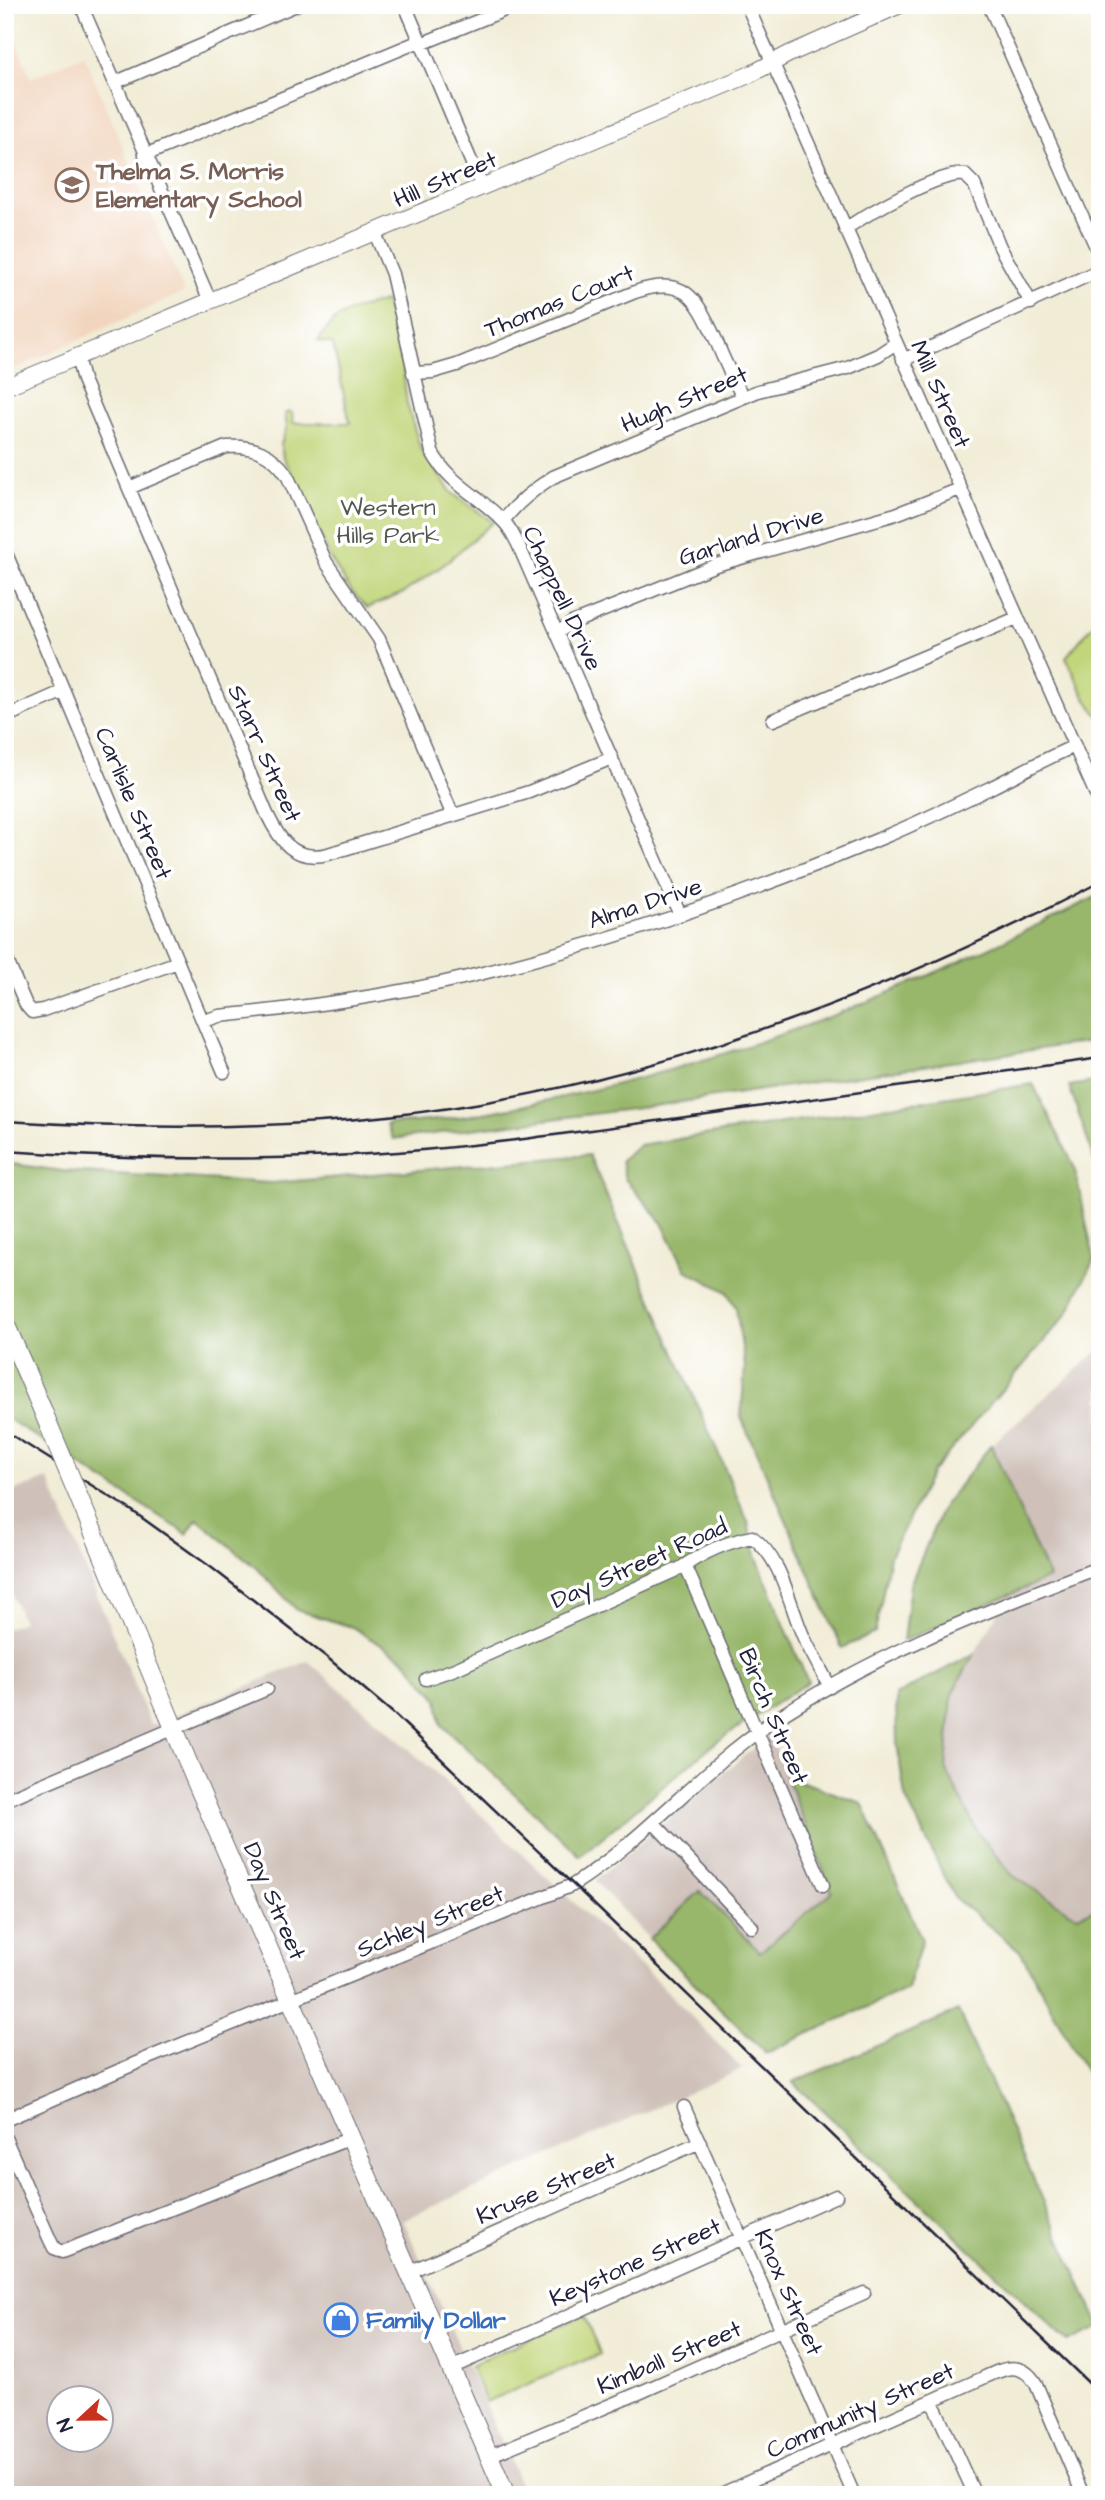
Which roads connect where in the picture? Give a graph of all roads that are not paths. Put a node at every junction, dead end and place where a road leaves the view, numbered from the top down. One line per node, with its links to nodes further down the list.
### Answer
1 (81, 5): 10 (street)
2 (296, 5): 10 (street)
3 (405, 5): 8 (street)
4 (517, 5): 8 (street)
5 (747, 5): 9 (street, Mill Street)
6 (900, 5): 9 (street, Hill Street)
7 (989, 5): 15 (street)
8 (421, 43): 11 (street); 12 (street)
9 (772, 63): 12 (street, Hill Street); 13 (street, Mill Street)
10 (114, 83): 11 (street)
11 (145, 155): 17 (street)
12 (482, 187): 14 (street, Hill Street)
13 (845, 229): 18 (street); 19 (street, Mill Street)
14 (375, 233): 17 (street, Hill Street); 22 (street, Chappell Drive)
15 (1100, 256)
16 (1100, 270): 18 (street)
17 (211, 301): 20 (street, Hill Street)
18 (1031, 303): 21 (street)
19 (896, 343): 21 (street, Mill Street); 24 (street, Hugh Street)
20 (77, 357): 23 (street, Hill Street); 25 (street, Starr Street)
21 (903, 360): 26 (street, Mill Street)
22 (414, 373): 24 (street, Thomas Court); 27 (street, Chappell Drive)
23 (5, 387)
24 (743, 397): 27 (street, Hugh Street)
25 (129, 488): 37 (street); 37 (street, Starr Street)
26 (960, 489): 29 (street, Mill Street); 30 (street, Garland Drive)
27 (503, 521): 30 (street, Chappell Drive)
28 (5, 551): 31 (street, Carlisle Street)
29 (1017, 618): 33 (street); 34 (street, Mill Street)
30 (558, 632): 35 (street, Chappell Drive)
31 (64, 691): 32 (street); 40 (street, Carlisle Street)
32 (5, 717)
33 (773, 720)
34 (1075, 746): 36 (street, Mill Street); 38 (street, Alma Drive)
35 (612, 758): 37 (street, Starr Street); 38 (street, Chappell Drive)
36 (1098, 799)
37 (453, 816)
38 (680, 915): 41 (street, Alma Drive)
39 (5, 956): 40 (street)
40 (178, 962): 41 (street, Carlisle Street)
41 (204, 1021): 42 (street, Carlisle Street)
42 (224, 1072)
43 (5, 1323): 49 (main road, Day Street, bridge)
44 (685, 1565): 46 (street, Day Street Road); 47 (street, Day Street Road); 50 (street, Birch Street)
45 (1100, 1567): 47 (street)
46 (426, 1679)
47 (828, 1687): 50 (street, Schley Street)
48 (267, 1689): 49 (street)
49 (174, 1728): 51 (street); 55 (main road, Day Street)
50 (759, 1732): 52 (street, Schley Street); 53 (street, Birch Street)
51 (5, 1800)
52 (653, 1822): 54 (street); 55 (street, Schley Street)
53 (823, 1885)
54 (752, 1927)
55 (290, 1999): 57 (street, Schley Street); 59 (main road, Day Street)
56 (684, 2107): 60 (street, Knox Street)
57 (5, 2120)
58 (5, 2138): 59 (street)
59 (351, 2138): 63 (main road, Day Street)
60 (700, 2142): 62 (street, Knox Street); 63 (street, Kruse Street)
61 (836, 2196): 62 (street, Keystone Street)
62 (742, 2238): 65 (street, Knox Street); 66 (street, Keystone Street)
63 (409, 2272): 66 (main road, Day Street)
64 (864, 2293): 65 (street, Kimball Street)
65 (783, 2331): 68 (street, Knox Street); 69 (street, Kimball Street)
66 (451, 2368): 69 (main road, Day Street)
67 (932, 2400): 68 (street, Community Street); 73 (street); 74 (street, Community Street)
68 (832, 2444): 71 (street, Community Street); 72 (street, Knox Street)
69 (489, 2456): 70 (main road, Day Street)
70 (506, 2495)
71 (719, 2495)
72 (854, 2495)
73 (975, 2495)
74 (1083, 2495)

